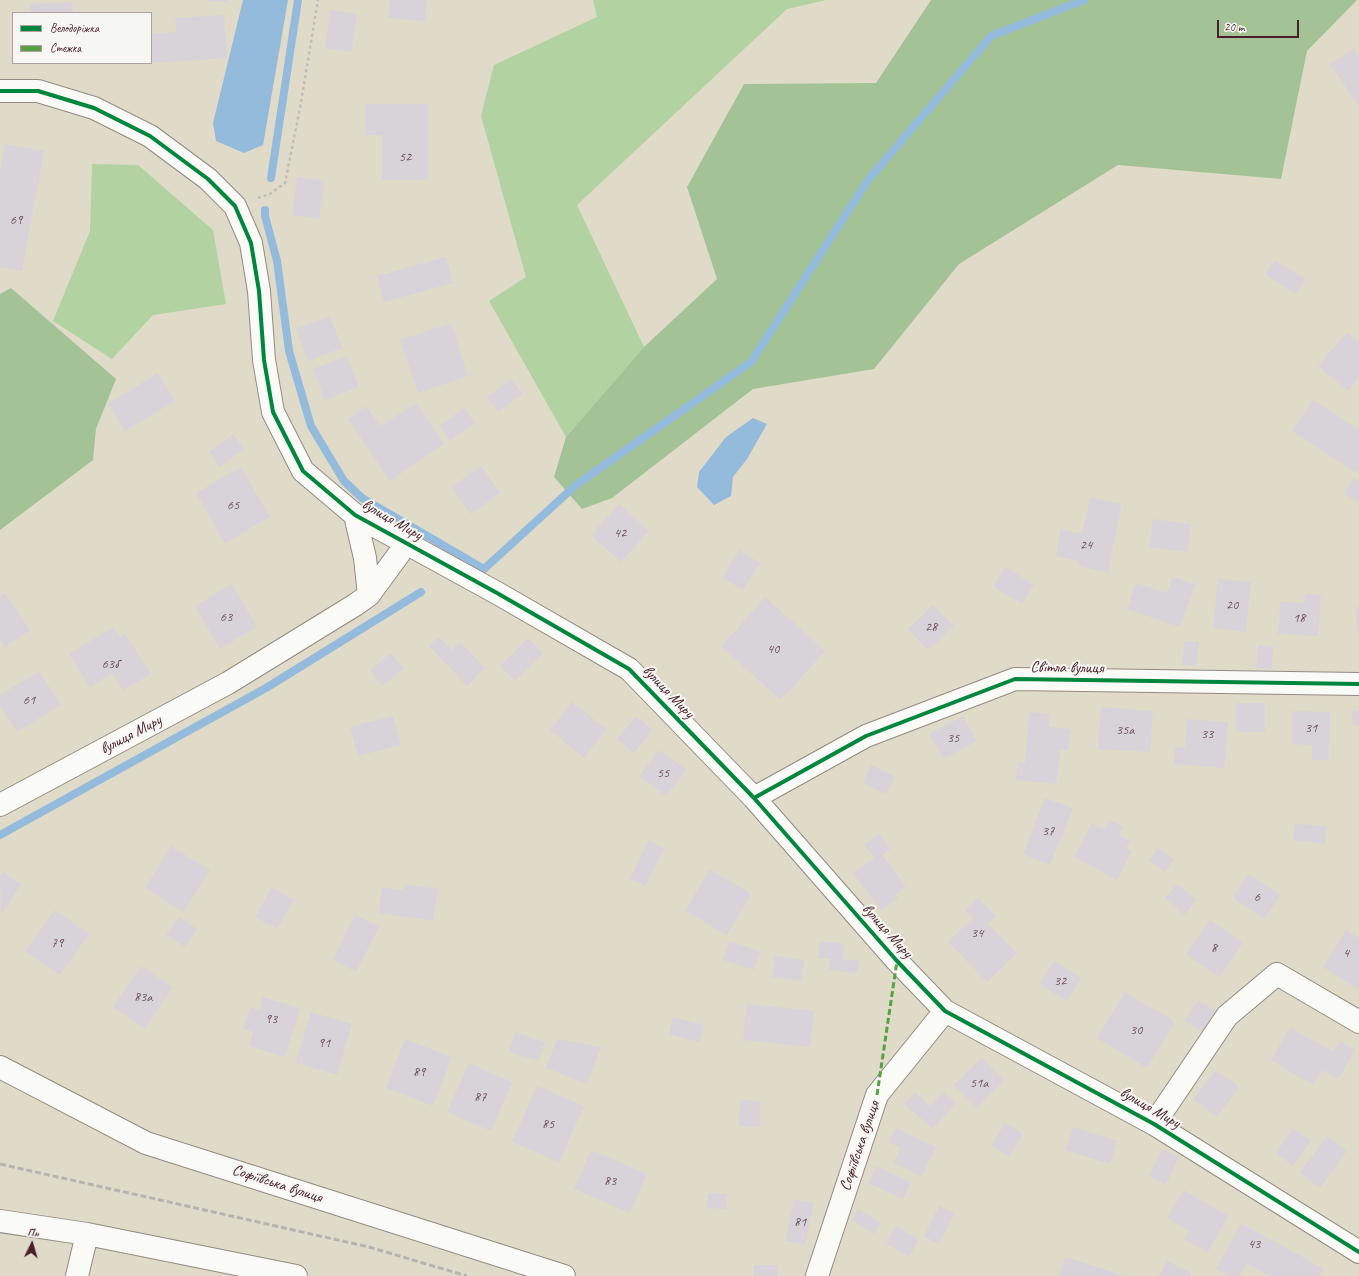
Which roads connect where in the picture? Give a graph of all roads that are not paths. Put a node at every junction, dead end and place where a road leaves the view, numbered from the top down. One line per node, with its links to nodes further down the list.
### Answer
1 (0, 91): 2 (street, вулиця Миру)
2 (355, 515): 3 (street, вулиця Миру); 4 (street)
3 (407, 543): 4 (street, вулиця Миру); 6 (street, вулиця Миру)
4 (369, 595): 7 (street, вулиця Миру)
5 (1359, 684): 6 (street, Світла вулиця)
6 (754, 798): 8 (street, вулиця Миру)
7 (0, 805)
8 (945, 1011): 11 (street, вулиця Миру); 18 (street, Софіївська вулиця)
9 (1359, 1022): 11 (street)
10 (0, 1068): 17 (street, Софіївська вулиця)
11 (1154, 1124): 14 (street, вулиця Миру)
12 (0, 1221): 13 (street)
13 (87, 1234): 15 (street); 16 (street)
14 (1359, 1252)
15 (77, 1276)
16 (296, 1276)
17 (564, 1276)
18 (817, 1276)

